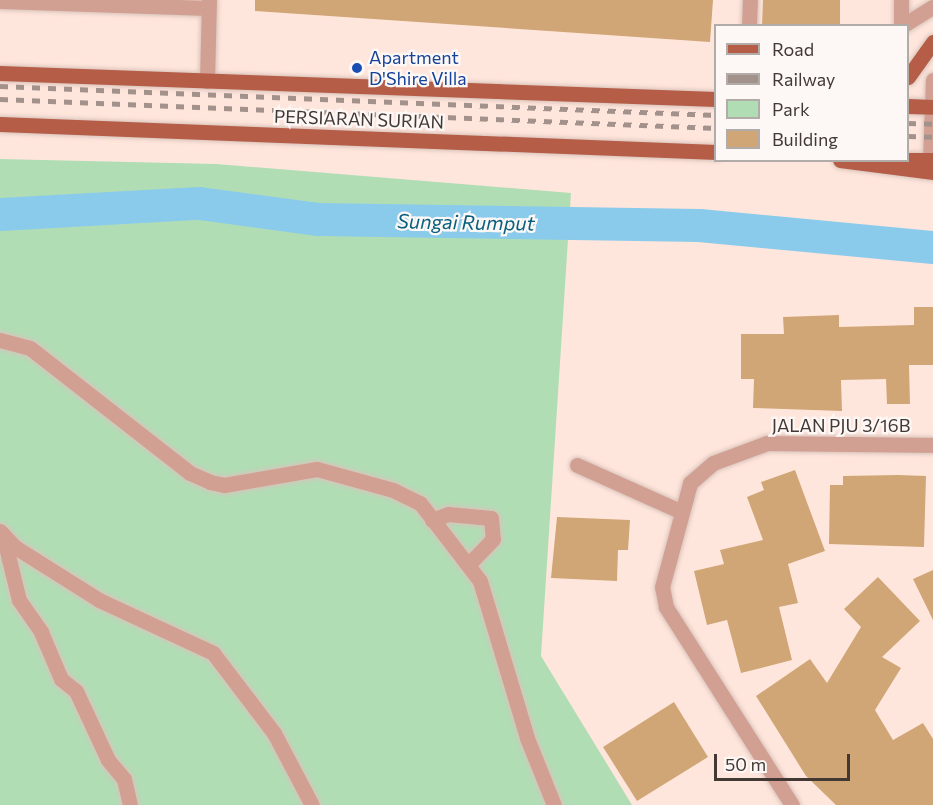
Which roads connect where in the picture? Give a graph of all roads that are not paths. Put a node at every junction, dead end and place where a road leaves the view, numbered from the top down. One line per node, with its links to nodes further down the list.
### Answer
1 (750, 0): 6 (street)
2 (901, 0): 7 (street)
3 (0, 1): 4 (street)
4 (208, 4): 13 (street)
5 (933, 7): 8 (street)
6 (749, 24)
7 (902, 24)
8 (905, 24)
9 (933, 42): 11 (main road)
10 (0, 73): 13 (main road, PERSIARAN SURIAN)
11 (909, 76)
12 (933, 80): 16 (street)
13 (207, 81): 14 (main road, PERSIARAN SURIAN)
14 (714, 99)
15 (909, 106): 16 (main road)
16 (932, 107): 21 (street)
17 (0, 124): 18 (main road, PERSIARAN SURIAN)
18 (714, 152)
19 (909, 159): 21 (main road)
20 (886, 162): 21 (main road)
21 (932, 164)
22 (0, 340): 26 (street)
23 (933, 445): 25 (street, JALAN PJU 3/16B)
24 (577, 465): 25 (street)
25 (680, 511): 32 (street, JALAN PJU 3/16B)
26 (432, 520): 28 (street); 28 (street)
27 (2, 535): 29 (street); 30 (street)
28 (470, 563): 31 (street)
29 (130, 805)
30 (312, 805)
31 (554, 805)
32 (792, 805)

